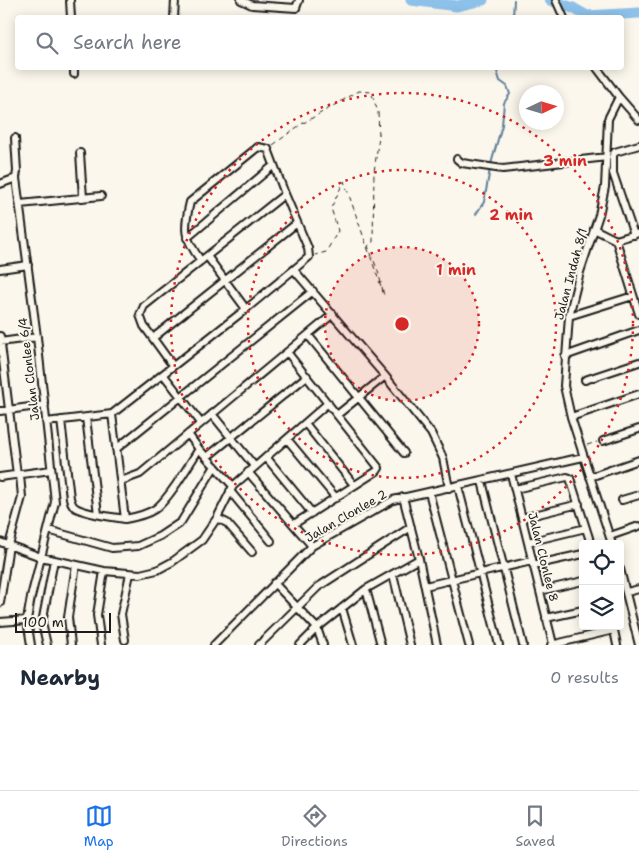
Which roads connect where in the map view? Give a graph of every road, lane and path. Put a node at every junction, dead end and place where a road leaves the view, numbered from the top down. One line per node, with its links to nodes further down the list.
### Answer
1 (70, 0): 7 (street)
2 (175, 0): 8 (street)
3 (241, 0): 4 (street)
4 (299, 0)
5 (556, 0): 6 (street)
6 (562, 14)
7 (71, 15)
8 (174, 15)
9 (599, 70): 10 (street)
10 (619, 97): 11 (street); 16 (street, Jalan Indah 8/1)
11 (639, 120)
12 (15, 138): 19 (street, Jalan Clonlee 6/4)
13 (639, 145): 27 (street)
14 (268, 149): 18 (street); 28 (street); 30 (path)
15 (80, 153): 23 (street)
16 (607, 157): 17 (street); 26 (street, Jalan Indah 8/1)
17 (457, 159)
18 (274, 165): 21 (street); 28 (street)
19 (16, 178): 20 (street); 24 (street, Jalan Clonlee 6/4)
20 (0, 184)
21 (285, 194): 25 (street); 31 (street)
22 (101, 196): 23 (street)
23 (83, 198): 24 (street)
24 (20, 204): 32 (street, Jalan Clonlee 6/4)
25 (297, 223): 30 (street); 35 (street)
26 (594, 229): 29 (street); 41 (street, Jalan Indah 8/1)
27 (637, 234): 29 (street)
28 (187, 238): 31 (street)
29 (616, 240): 37 (street)
30 (309, 257): 34 (street)
31 (204, 259): 35 (street); 45 (street)
32 (28, 264): 33 (street); 44 (street, Jalan Clonlee 6/4)
33 (0, 269)
34 (294, 270): 36 (street); 38 (street)
35 (226, 282): 38 (street); 45 (street)
36 (313, 291): 39 (street); 56 (street)
37 (633, 296): 40 (street); 41 (street)
38 (246, 309): 50 (street)
39 (333, 314): 43 (street); 53 (street)
40 (639, 314)
41 (569, 316): 48 (street, Jalan Indah 8/1)
42 (639, 330): 48 (street)
43 (308, 336): 47 (street); 57 (street)
44 (37, 337): 46 (street); 59 (street, Jalan Clonlee 6/4)
45 (153, 338): 50 (street)
46 (0, 340): 60 (street)
47 (288, 352): 52 (street); 63 (street)
48 (565, 356): 65 (street, Jalan Indah 8/1)
49 (639, 362): 54 (street)
50 (173, 366): 51 (street)
51 (163, 374): 56 (street); 62 (street)
52 (307, 376): 58 (street); 73 (street)
53 (385, 376): 57 (street); 96 (street)
54 (585, 380)
55 (639, 394): 65 (street)
56 (180, 398): 69 (street); 78 (street)
57 (358, 398): 64 (street); 79 (street)
58 (328, 404): 64 (street); 70 (street)
59 (45, 405): 60 (street); 68 (street, Jalan Clonlee 6/4)
60 (9, 410): 61 (street); 89 (street)
61 (0, 411)
62 (112, 414): 66 (street); 78 (street)
63 (212, 414): 69 (street); 73 (street)
64 (337, 415): 94 (street)
65 (571, 417): 76 (street, Jalan Indah 8/1)
66 (86, 418): 67 (street); 106 (street)
67 (61, 420): 68 (street); 106 (street)
68 (46, 422): 86 (street, Jalan Clonlee 6/4)
69 (201, 423): 72 (street)
70 (305, 423): 74 (street); 94 (street)
71 (639, 429): 75 (street)
72 (188, 434): 77 (street); 92 (street)
73 (231, 438): 80 (street); 85 (street)
74 (287, 439): 81 (street); 102 (street)
75 (603, 441): 76 (path)
76 (580, 447): 82 (street, Jalan Indah 8/1)
77 (199, 449): 80 (street); 109 (street)
78 (116, 450): 92 (street)
79 (404, 453)
80 (207, 457): 84 (street)
81 (266, 457): 85 (street); 105 (street)
82 (583, 457): 88 (street, Jalan Clonlee 2); 91 (street, Jalan Indah 8/1)
83 (639, 460): 91 (street)
84 (215, 466): 97 (street); 114 (street)
85 (255, 467): 87 (street)
86 (51, 470): 89 (street); 114 (street, Jalan Clonlee 6/4)
87 (248, 472): 97 (street); 110 (street)
88 (511, 474): 93 (street, Jalan Clonlee 2); 98 (street, Jalan Clonlee 8)
89 (19, 475): 90 (street); 121 (street)
90 (0, 477)
91 (590, 477): 115 (street, Jalan Indah 8/1)
92 (121, 481): 109 (street)
93 (482, 481): 95 (street, Jalan Clonlee 2); 130 (street)
94 (354, 485): 102 (street)
95 (458, 486): 96 (street, Jalan Clonlee 2); 134 (street)
96 (449, 488): 99 (street, Jalan Clonlee 2)
97 (231, 489): 107 (street); 118 (street)
98 (514, 489): 104 (street); 108 (street, Jalan Clonlee 8)
99 (429, 492): 101 (street, Jalan Clonlee 2); 135 (street)
100 (639, 495): 103 (street)
101 (403, 497): 112 (street); 122 (street, Jalan Clonlee 2)
102 (336, 498): 105 (street)
103 (622, 500)
104 (579, 504): 108 (street); 113 (street)
105 (312, 513): 110 (street)
106 (98, 514): 109 (street)
107 (218, 518): 123 (street); 132 (street)
108 (522, 518): 120 (street, Jalan Clonlee 8)
109 (125, 519)
110 (294, 524): 122 (street)
111 (639, 526): 115 (street)
112 (411, 528): 126 (street); 145 (street)
113 (586, 528): 116 (street); 120 (street)
114 (48, 530): 125 (street, Jalan Clonlee 6/4)
115 (610, 536): 117 (street, Jalan Indah 8/1)
116 (590, 540)
117 (611, 540)
118 (271, 541)
119 (0, 542): 121 (street)
120 (528, 542): 128 (street, Jalan Clonlee 8)
121 (9, 546): 125 (street); 144 (street)
122 (312, 546): 138 (street, Jalan Clonlee 2)
123 (252, 552)
124 (579, 555): 128 (street)
125 (41, 557): 127 (street); 149 (street, Jalan Clonlee 6/4)
126 (419, 558): 133 (street); 139 (street)
127 (54, 560): 129 (street); 158 (street)
128 (533, 563): 130 (street); 142 (street, Jalan Clonlee 8)
129 (76, 565): 131 (street); 159 (street)
130 (503, 568): 134 (street); 171 (street)
131 (104, 572): 132 (street); 160 (street)
132 (130, 574): 155 (street)
133 (393, 574): 140 (street); 167 (street)
134 (480, 574): 135 (street); 170 (street)
135 (451, 579): 139 (street); 169 (street)
136 (579, 582): 142 (street)
137 (624, 582): 143 (street)
138 (274, 583): 145 (street); 156 (street, Jalan Clonlee 2)
139 (425, 586): 168 (street)
140 (366, 589): 146 (street); 166 (street)
141 (639, 589): 143 (street)
142 (540, 591): 148 (street, Jalan Clonlee 8)
143 (627, 592): 151 (street)
144 (0, 603)
145 (296, 607): 152 (street); 162 (street)
146 (342, 608): 152 (street); 165 (street)
147 (579, 611): 148 (street)
148 (546, 618): 172 (street, Jalan Clonlee 8)
149 (27, 620): 150 (street); 157 (street, Jalan Clonlee 6/4)
150 (0, 622)
151 (637, 626): 174 (street)
152 (317, 628): 163 (street); 164 (street)
153 (607, 630): 172 (street)
154 (614, 630): 173 (street)
155 (125, 640)
156 (221, 642): 161 (street, Jalan Clonlee 2)
157 (31, 645)
158 (47, 645)
159 (71, 645)
160 (101, 645)
161 (214, 645)
162 (259, 645)
163 (300, 645)
164 (324, 645)
165 (353, 645)
166 (381, 645)
167 (410, 645)
168 (437, 645)
169 (469, 645)
170 (499, 645)
171 (523, 645)
172 (551, 645)
173 (617, 645)
174 (638, 645)

